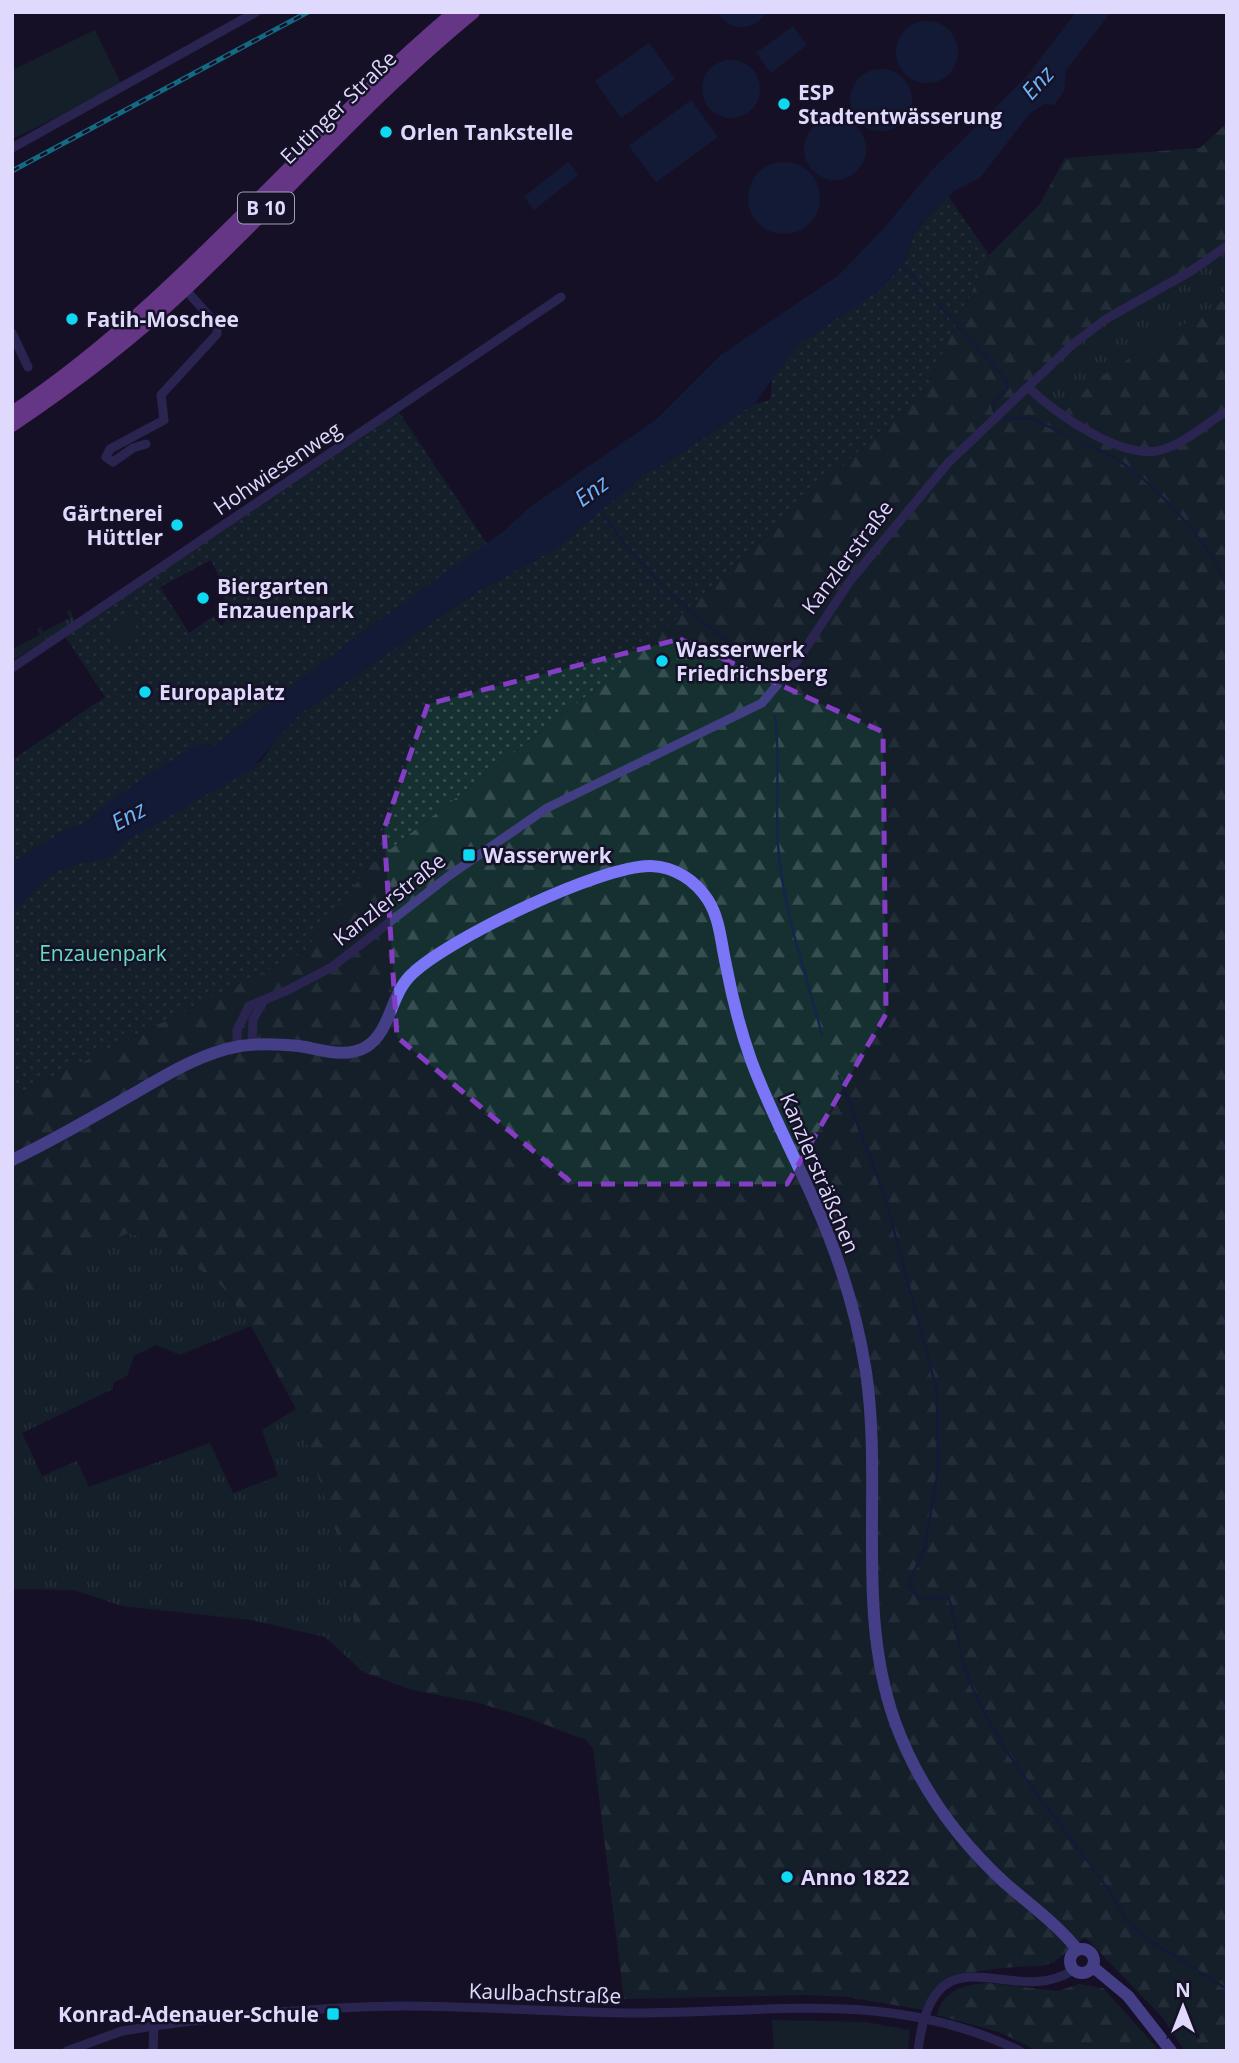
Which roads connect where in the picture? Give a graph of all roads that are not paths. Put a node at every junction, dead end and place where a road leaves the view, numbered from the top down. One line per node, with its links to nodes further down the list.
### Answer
1 (256, 12): 4 (street)
2 (455, 12): 12 (main road, Eutinger Straße / B 10)
3 (473, 12): 6 (main road, Eutinger Straße / B 10)
4 (12, 148)
5 (1227, 246): 10 (street, Kanzlerstraße)
6 (185, 289): 13 (main road, Eutinger Straße / B 10); 14 (street)
7 (561, 297): 15 (street, Hohwiesenweg)
8 (12, 333): 9 (street)
9 (28, 367)
10 (1028, 387): 11 (street); 16 (street, Kanzlerstraße)
11 (1227, 411)
12 (12, 413)
13 (12, 425)
14 (146, 444)
15 (12, 668)
16 (270, 997): 17 (street); 18 (street, Kanzlerstraße)
17 (252, 1045): 18 (main road, Kanzlersträßchen); 20 (main road, Kanzlersträßchen)
18 (237, 1047): 19 (main road)
19 (12, 1160)
20 (1077, 1950): 21 (main road); 22 (main road)
21 (1093, 1967): 22 (main road); 29 (main road)
22 (1073, 1970): 23 (street)
23 (923, 2019): 24 (street, Kaulbachstraße); 27 (street); 28 (street, Kaulbachstraße)
24 (153, 2026): 25 (street, Kaulbachstraße); 26 (street)
25 (67, 2051)
26 (153, 2051)
27 (918, 2051)
28 (1020, 2051)
29 (1171, 2051)

